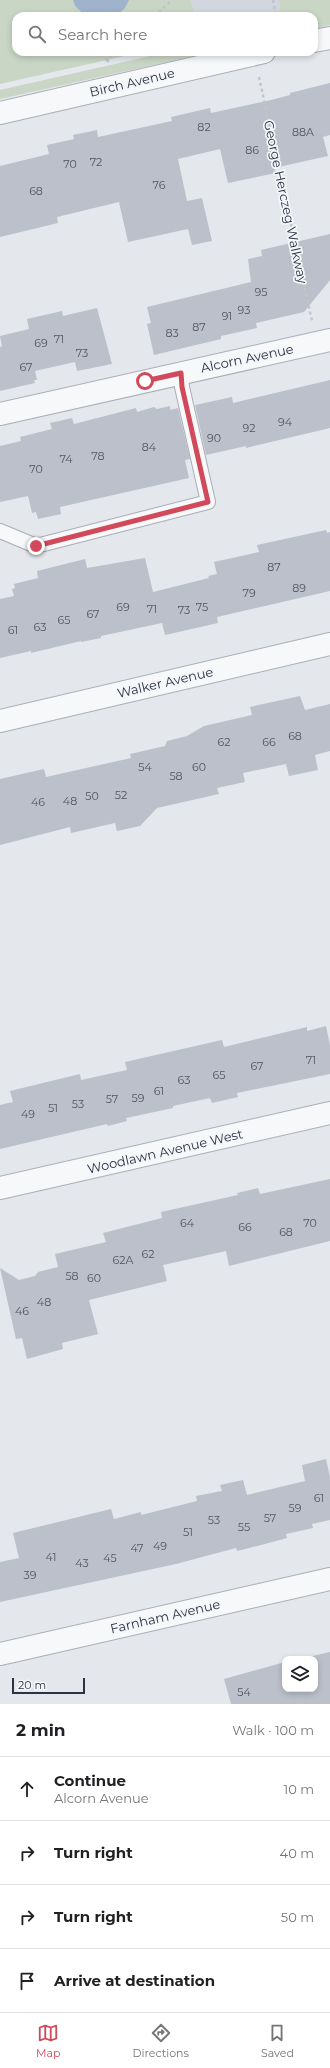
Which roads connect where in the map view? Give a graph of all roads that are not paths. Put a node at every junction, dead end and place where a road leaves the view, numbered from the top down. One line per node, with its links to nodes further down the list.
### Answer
1 (330, 38): 2 (street)
2 (318, 40)
3 (247, 56): 4 (street, Birch Avenue)
4 (0, 113)
5 (330, 340): 6 (street, Alcorn Avenue)
6 (181, 373): 7 (street, Alcorn Avenue); 8 (lane)
7 (0, 414)
8 (0, 531)
9 (330, 644): 10 (street, Walker Avenue)
10 (0, 721)
11 (330, 1113): 12 (street, Woodlawn Avenue West)
12 (0, 1188)
13 (330, 1579): 14 (street, Farnham Avenue)
14 (0, 1654)

